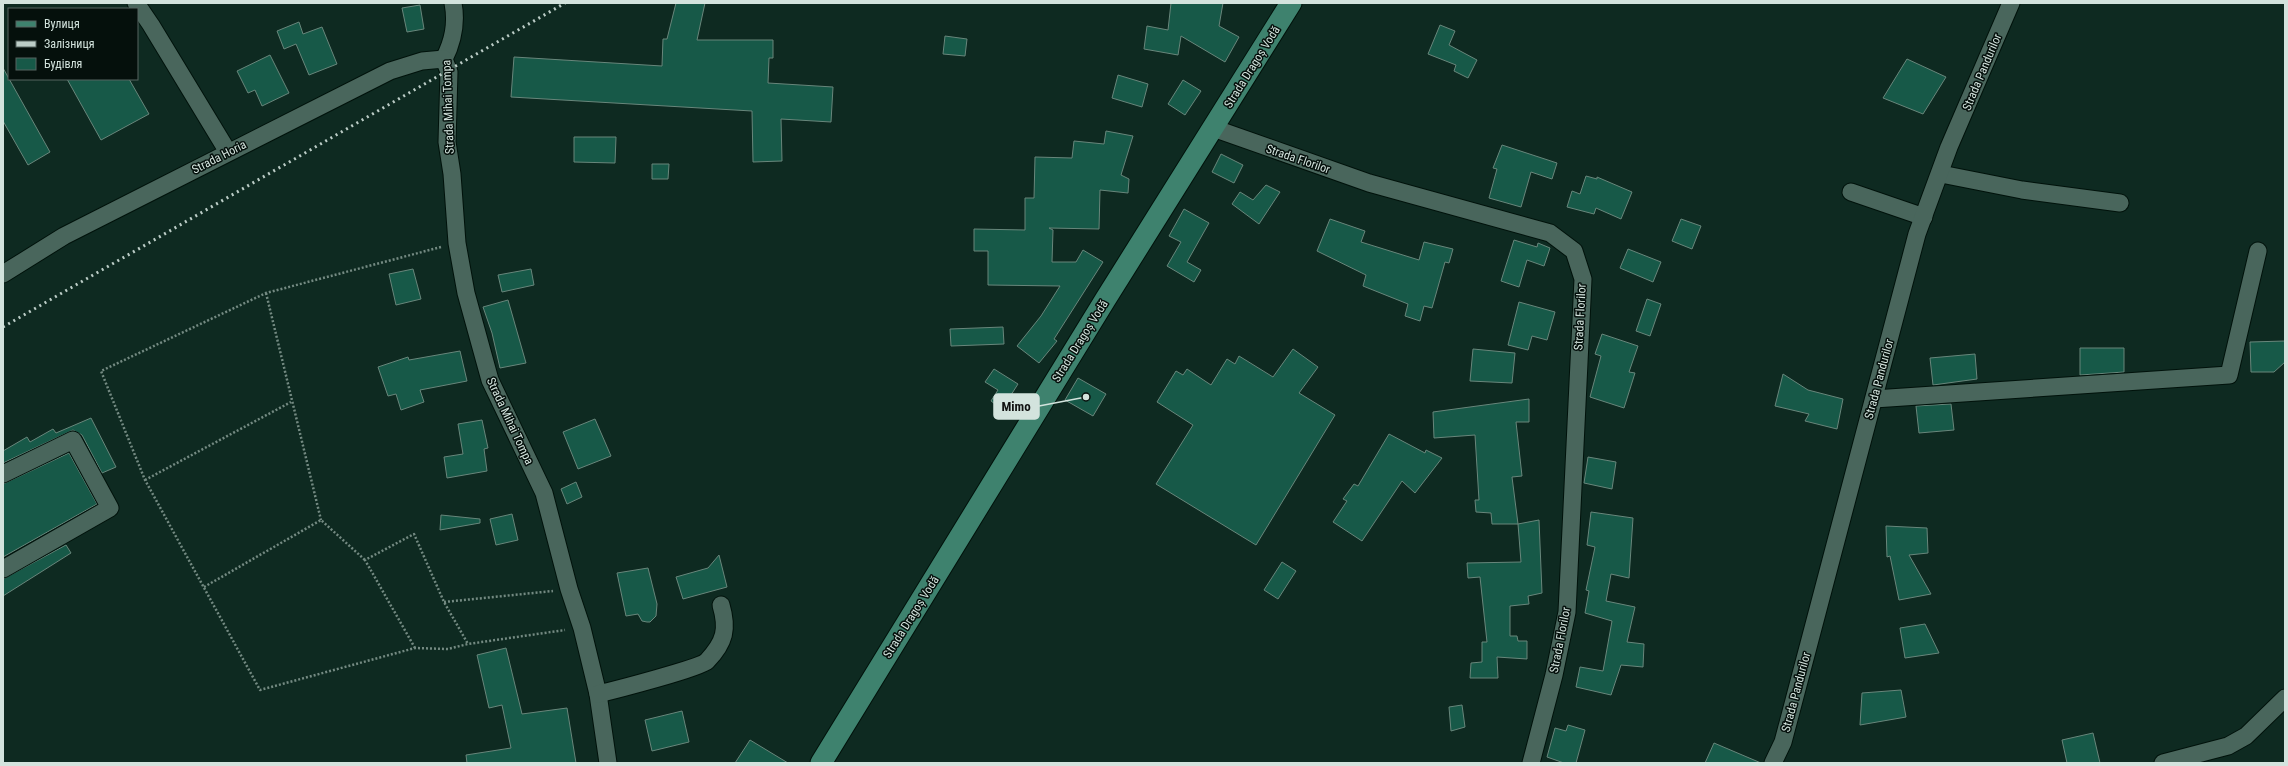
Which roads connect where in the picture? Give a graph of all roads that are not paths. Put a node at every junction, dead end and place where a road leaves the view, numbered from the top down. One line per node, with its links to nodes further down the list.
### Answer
1 (136, 3): 7 (street)
2 (453, 3): 5 (street, Strada Mihai Tompa)
3 (1291, 3): 6 (main road, Strada Dragoș Vodă)
4 (2011, 3): 8 (street, Strada Pandurilor)
5 (444, 59): 7 (street, Strada Horia); 18 (street, Strada Mihai Tompa)
6 (1213, 128): 21 (main road, Strada Dragoș Vodă); 22 (street, Strada Florilor)
7 (228, 152): 13 (street, Strada Horia)
8 (1941, 174): 10 (street); 11 (street, Strada Pandurilor)
9 (1852, 192): 11 (street)
10 (2120, 203)
11 (1924, 217): 14 (street, Strada Pandurilor)
12 (2258, 251): 14 (street)
13 (3, 274)
14 (1874, 399): 23 (street, Strada Pandurilor)
15 (3, 474): 16 (street)
16 (3, 569)
17 (721, 605): 18 (street)
18 (598, 694): 20 (street, Strada Mihai Tompa)
19 (2285, 698): 24 (street)
20 (608, 763)
21 (821, 763)
22 (1531, 763)
23 (1773, 763)
24 (2163, 763)

